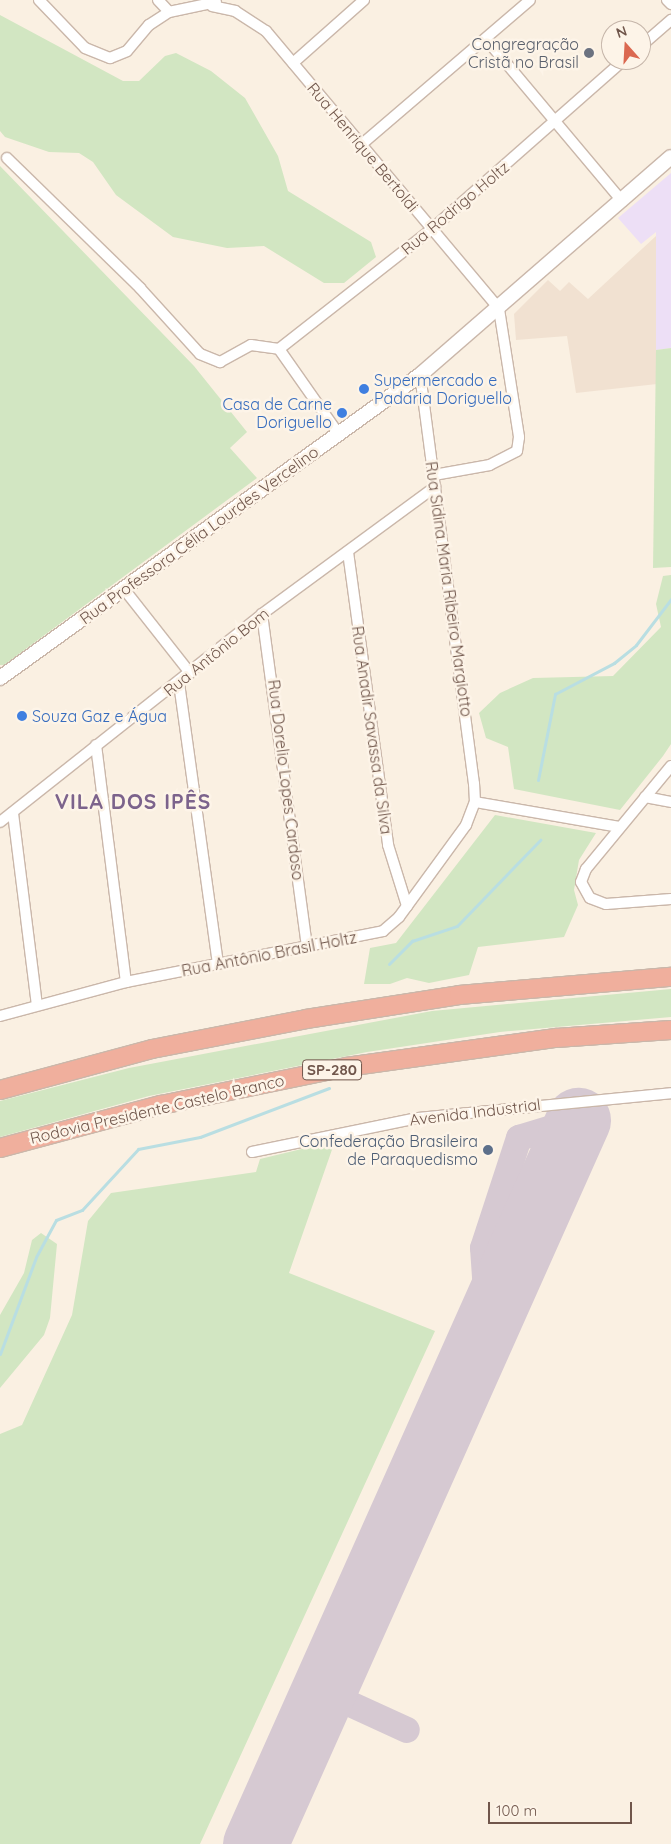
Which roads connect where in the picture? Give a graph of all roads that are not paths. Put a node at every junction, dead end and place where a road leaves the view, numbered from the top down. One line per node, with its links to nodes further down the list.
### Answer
1 (39, 0): 8 (street)
2 (158, 0): 8 (street)
3 (364, 0): 12 (street)
4 (530, 0): 11 (street)
5 (667, 0): 7 (street)
6 (215, 3): 8 (street); 12 (street, Rua Henrique Bertoldi)
7 (671, 4)
8 (170, 12)
9 (671, 20): 10 (street)
10 (651, 37)
11 (486, 40): 14 (street); 15 (street)
12 (293, 63): 15 (street, Rua Henrique Bertoldi)
13 (613, 70): 14 (street, Rua Rodrigo Holtz)
14 (555, 123): 18 (street); 19 (street, Rua Rodrigo Holtz)
15 (362, 144): 19 (street, Rua Henrique Bertoldi)
16 (671, 157): 18 (main road, Rua Professora Célia Lourdes Vercelino)
17 (7, 158): 21 (street)
18 (622, 201): 20 (main road, Rua Professora Célia Lourdes Vercelino)
19 (432, 229): 20 (street, Rua Henrique Bertoldi); 21 (street, Rua Rodrigo Holtz)
20 (498, 309): 22 (main road, Rua Professora Célia Lourdes Vercelino); 24 (street)
21 (279, 349): 23 (street)
22 (420, 375): 23 (main road, Rua Professora Célia Lourdes Vercelino); 24 (street, Rua Sidina Maria Ribeiro Margiotto)
23 (338, 433): 27 (main road, Rua Professora Célia Lourdes Vercelino)
24 (434, 475): 25 (street, Rua Sidina Maria Ribeiro Margiotto)
25 (435, 487): 26 (street, Rua Antônio Bom); 35 (street, Rua Sidina Maria Ribeiro Margiotto)
26 (348, 552): 28 (street, Rua Antônio Bom); 41 (street, Rua Anadir Savassa da Silva)
27 (124, 589): 29 (street); 30 (main road, Rua Professora Célia Lourdes Vercelino)
28 (262, 614): 29 (street, Rua Antônio Bom); 42 (street, Rua Dorelio Lopes Cardoso)
29 (190, 673): 31 (street, Rua Antônio Bom)
30 (0, 678)
31 (179, 683): 32 (street, Rua Antônio Bom); 43 (street)
32 (96, 746): 37 (street, Rua Antônio Bom); 45 (street)
33 (671, 766): 34 (street)
34 (645, 797): 36 (street); 39 (street)
35 (475, 802): 39 (street); 41 (street, Rua Antônio Brasil Holtz)
36 (671, 802)
37 (13, 813): 38 (street, Rua Antônio Bom); 46 (street)
38 (0, 822)
39 (620, 827): 40 (street)
40 (671, 899)
41 (406, 906): 42 (street, Rua Antônio Brasil Holtz)
42 (307, 946): 43 (street, Rua Antônio Brasil Holtz)
43 (218, 963): 45 (street, Rua Antônio Brasil Holtz)
44 (671, 977): 49 (highway)
45 (126, 982): 46 (street, Rua Antônio Brasil Holtz)
46 (37, 1005): 47 (street, Rua Antônio Brasil Holtz)
47 (0, 1016)
48 (671, 1030): 51 (highway, Rodovia Presidente Castelo Branco / SP-280)
49 (0, 1090)
50 (671, 1093): 52 (street, Avenida Industrial)
51 (0, 1148)
52 (252, 1152)

